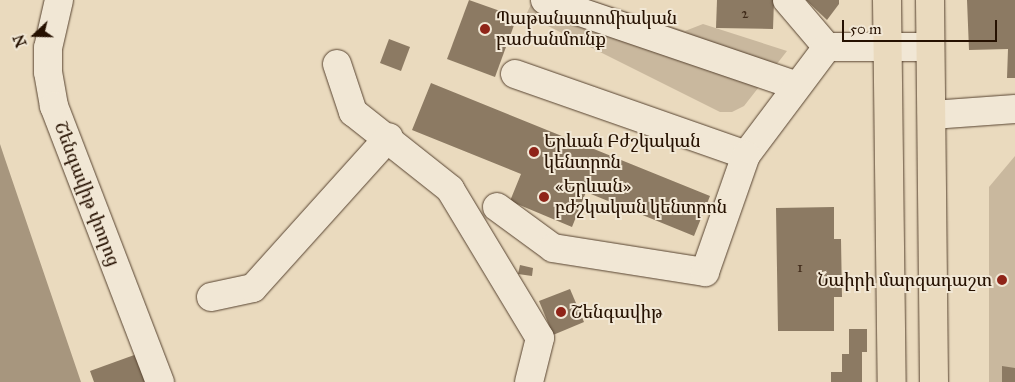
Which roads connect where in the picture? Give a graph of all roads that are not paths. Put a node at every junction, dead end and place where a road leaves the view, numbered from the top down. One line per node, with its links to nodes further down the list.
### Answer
1 (59, 0): 18 (street, Շենգավիթ փողոց)
2 (545, 0): 11 (street)
3 (787, 0): 7 (street)
4 (887, 0): 8 (main road)
5 (930, 0): 6 (main road)
6 (930, 46): 8 (street); 13 (main road)
7 (827, 47): 8 (street); 11 (street)
8 (887, 48): 20 (main road)
9 (337, 64): 14 (street)
10 (515, 74): 15 (street)
11 (797, 86): 15 (street)
12 (1015, 109): 13 (street)
13 (932, 115): 21 (main road)
14 (389, 137): 17 (street); 19 (street)
15 (746, 155): 16 (street)
16 (497, 207)
17 (212, 297)
18 (160, 382)
19 (529, 382)
20 (892, 382)
21 (934, 382)

